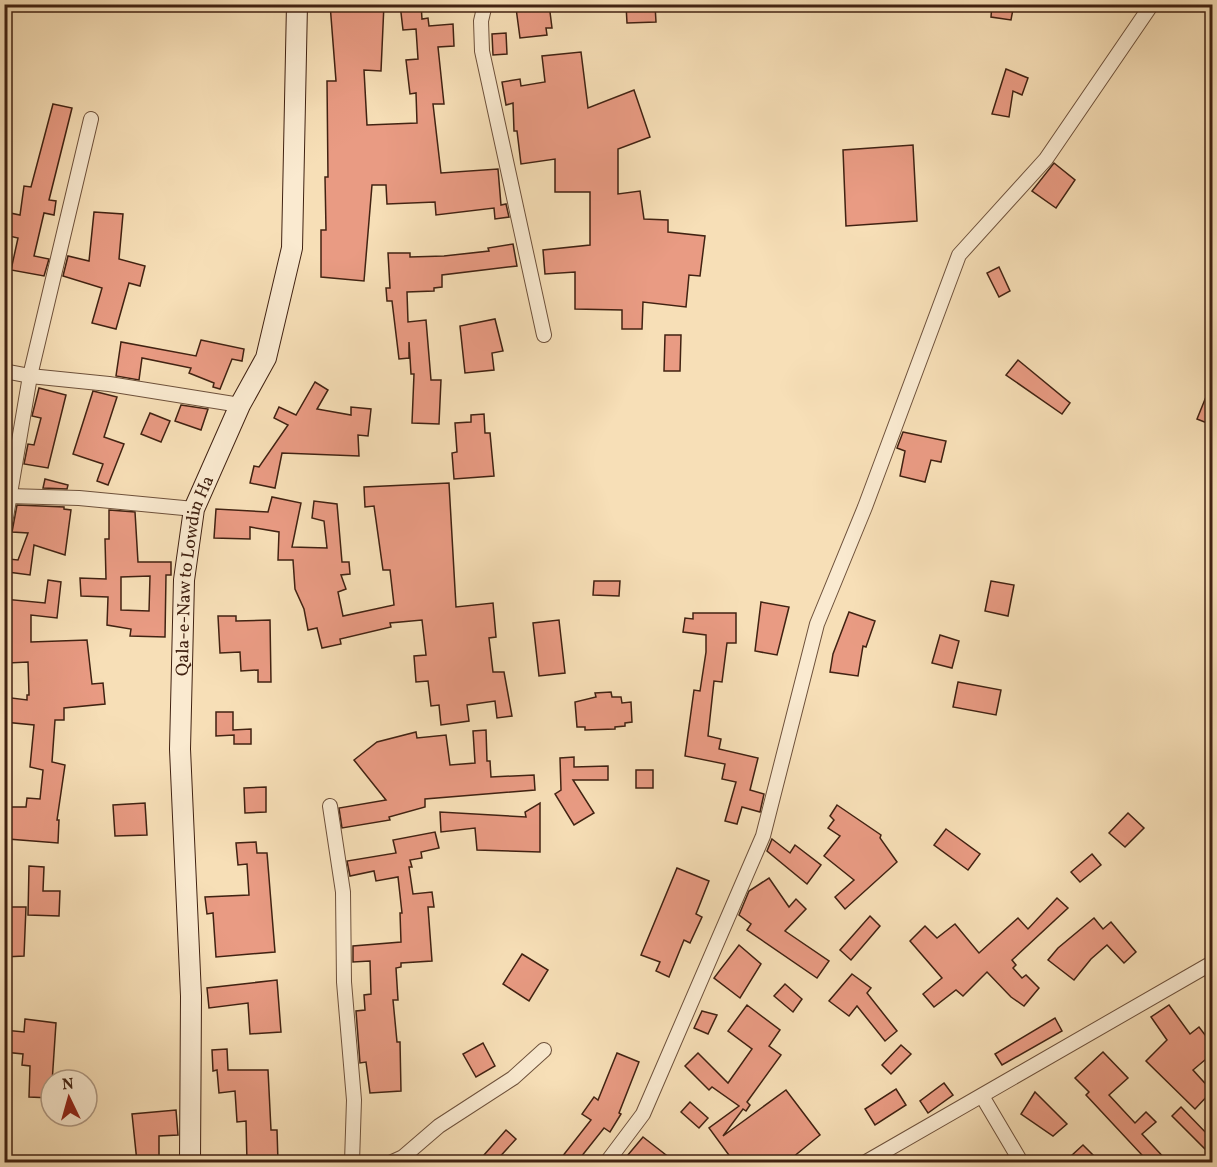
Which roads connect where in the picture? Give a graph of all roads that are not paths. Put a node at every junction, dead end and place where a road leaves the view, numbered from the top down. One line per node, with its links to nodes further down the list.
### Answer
1 (297, 4): 8 (main road, Qala-e-Naw to Lowdin Ha)
2 (485, 4): 5 (street)
3 (1152, 4): 19 (street)
4 (91, 119): 7 (street)
5 (544, 335)
6 (4, 371): 7 (street)
7 (30, 376): 8 (street); 9 (street)
8 (240, 405): 10 (main road, Qala-e-Naw to Lowdin Ha)
9 (8, 496): 10 (street); 11 (street)
10 (194, 509): 16 (main road, Qala-e-Naw to Lowdin Ha)
11 (4, 529)
12 (330, 806): 17 (street)
13 (1212, 963): 15 (street)
14 (544, 1050): 18 (street)
15 (982, 1096): 20 (street); 21 (street)
16 (190, 1162)
17 (352, 1162)
18 (392, 1162)
19 (607, 1162)
20 (866, 1162)
21 (1021, 1162)

